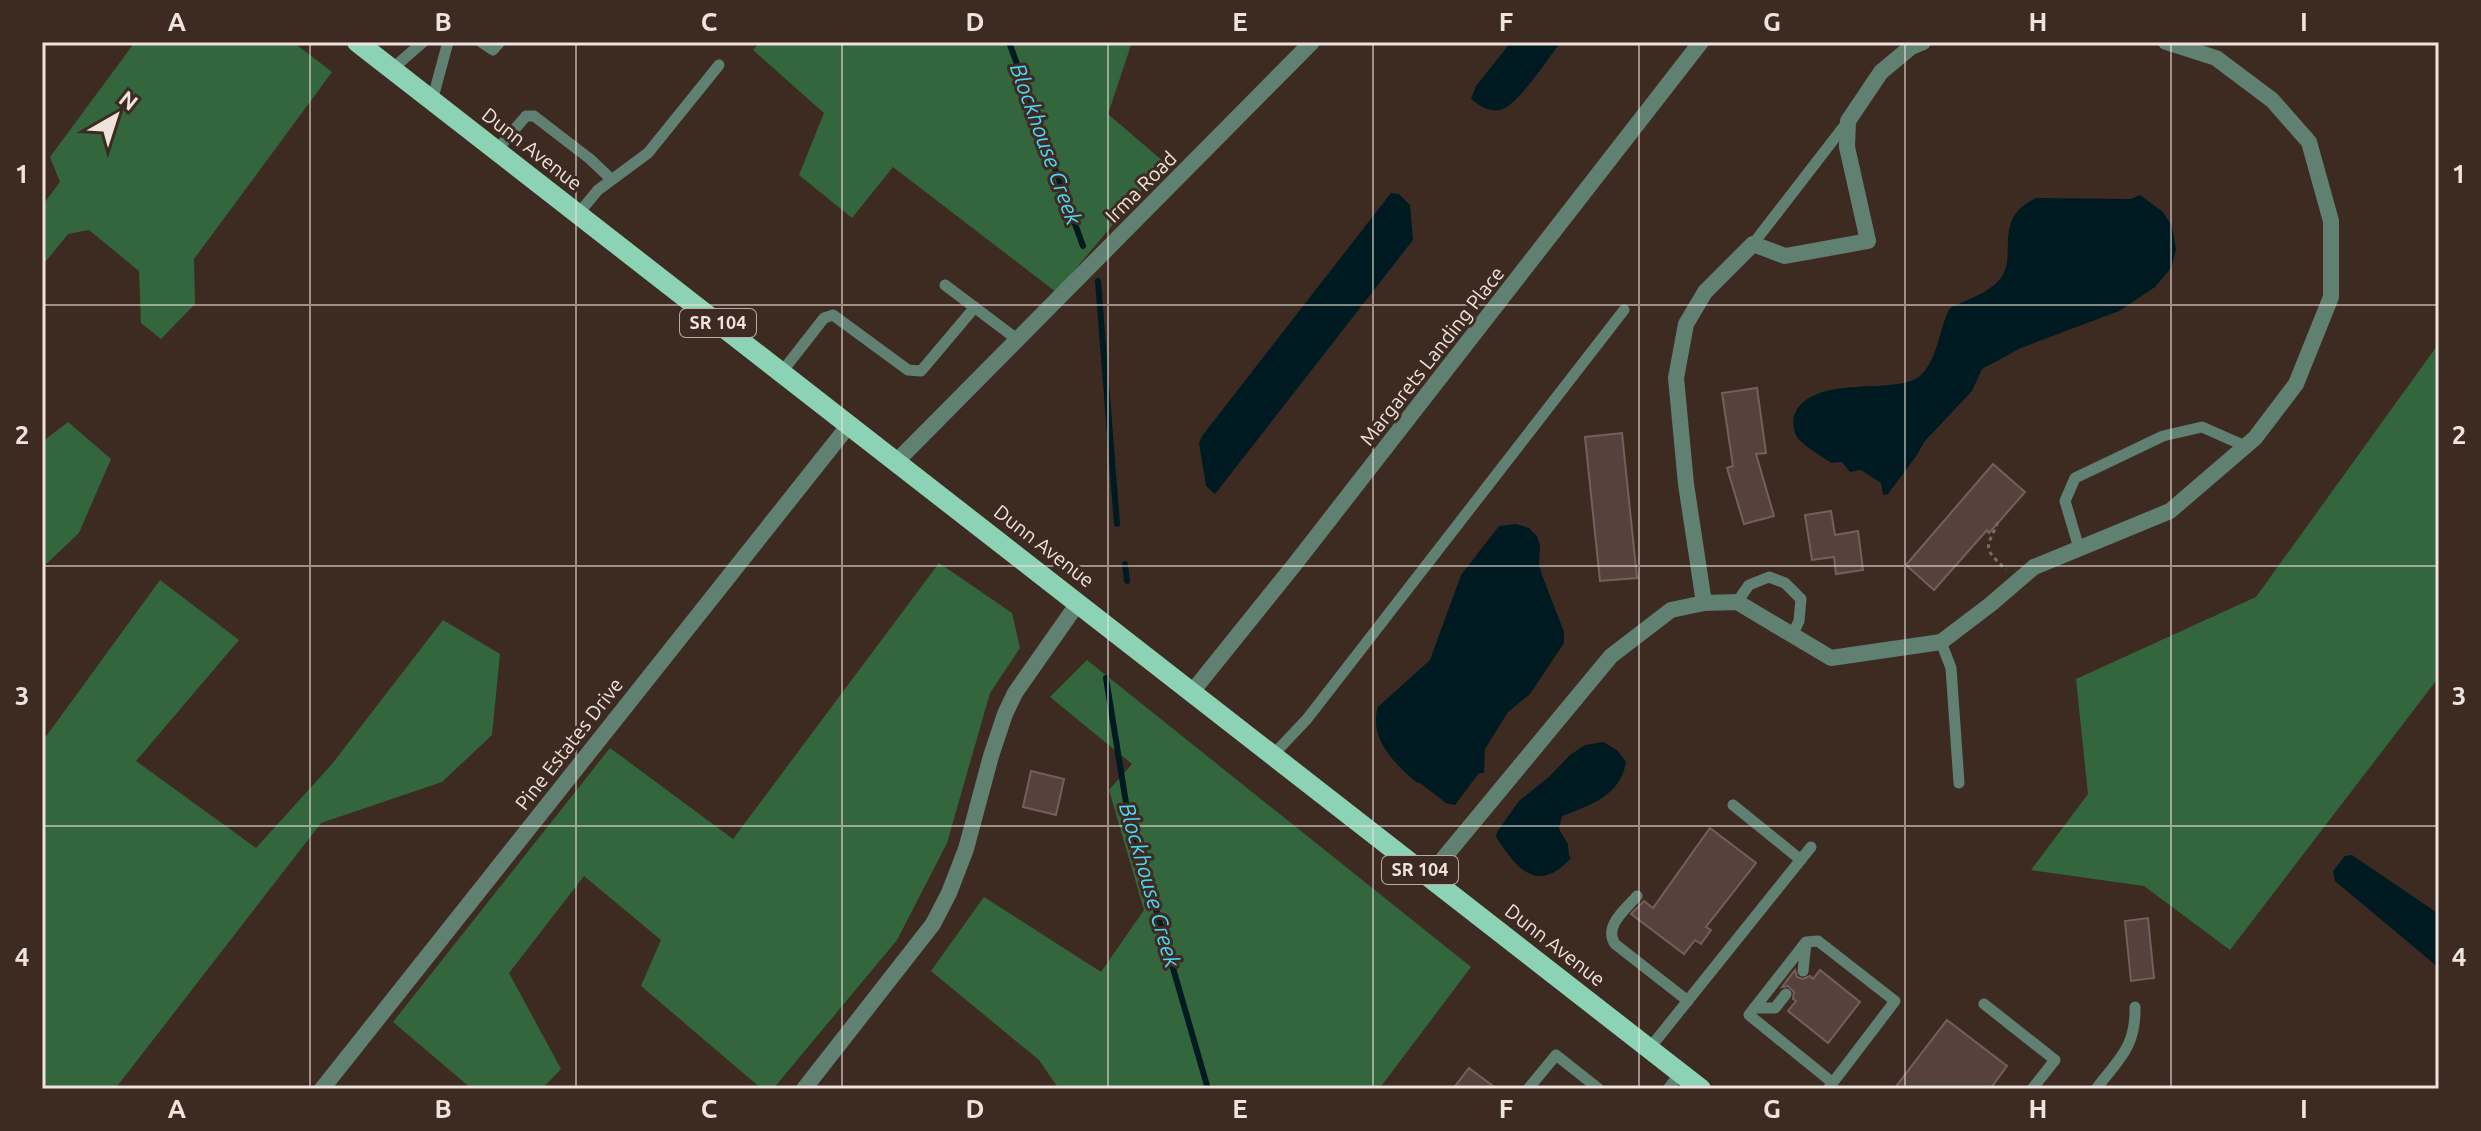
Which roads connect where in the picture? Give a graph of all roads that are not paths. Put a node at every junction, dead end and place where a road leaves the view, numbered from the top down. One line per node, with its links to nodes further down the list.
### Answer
1 (357, 42): 11 (main road, Dunn Avenue / SR 104)
2 (423, 42): 11 (lane)
3 (448, 42): 12 (lane)
4 (481, 42): 5 (lane)
5 (500, 42)
6 (1312, 42): 21 (street, Irma Road)
7 (1701, 42): 32 (street, Margarets Landing Place)
8 (1923, 42): 13 (street)
9 (2166, 42): 24 (street)
10 (719, 65): 15 (lane)
11 (392, 69): 12 (main road, Dunn Avenue / SR 104)
12 (432, 101): 14 (main road, Dunn Avenue / SR 104)
13 (1848, 121): 17 (lane); 17 (street)
14 (496, 151): 15 (lane); 16 (main road, Dunn Avenue / SR 104)
15 (611, 179): 16 (lane)
16 (578, 214): 22 (main road, Dunn Avenue / SR 104)
17 (1753, 244): 29 (street)
18 (945, 285): 19 (lane)
19 (975, 307): 21 (lane); 22 (lane)
20 (1624, 310): 33 (lane)
21 (1018, 340): 25 (street, Irma Road)
22 (781, 373): 23 (main road, Dunn Avenue / SR 104)
23 (849, 425): 25 (main road, Dunn Avenue / SR 104); 50 (street, Pine Estates Drive)
24 (2245, 446): 26 (street); 26 (lane)
25 (896, 462): 28 (main road, Dunn Avenue / SR 104)
26 (2079, 548): 31 (street)
27 (1737, 602): 29 (street); 30 (street); 30 (lane)
28 (1078, 603): 32 (main road, Dunn Avenue / SR 104); 51 (street)
29 (1704, 603): 38 (street)
30 (1792, 635): 31 (street)
31 (1941, 642): 34 (lane)
32 (1192, 692): 33 (main road, Dunn Avenue / SR 104)
33 (1273, 755): 38 (main road, Dunn Avenue / SR 104)
34 (1959, 783)
35 (1733, 805): 37 (lane)
36 (1811, 847): 37 (lane)
37 (1801, 860): 43 (lane)
38 (1428, 877): 47 (main road, Dunn Avenue / SR 104)
39 (1637, 896): 43 (lane)
40 (1806, 942): 41 (lane); 46 (lane); 49 (lane)
41 (1803, 971)
42 (1786, 994): 46 (lane)
43 (1688, 1001): 47 (lane)
44 (1984, 1004): 55 (lane)
45 (2135, 1007): 56 (lane)
46 (1754, 1008): 49 (lane)
47 (1649, 1049): 48 (main road, Dunn Avenue / SR 104)
48 (1674, 1081): 54 (main road, Dunn Avenue / SR 104)
49 (1830, 1086)
50 (322, 1089)
51 (804, 1089)
52 (1528, 1089): 53 (lane)
53 (1599, 1089)
54 (1701, 1089)
55 (2032, 1089)
56 (2096, 1089)

